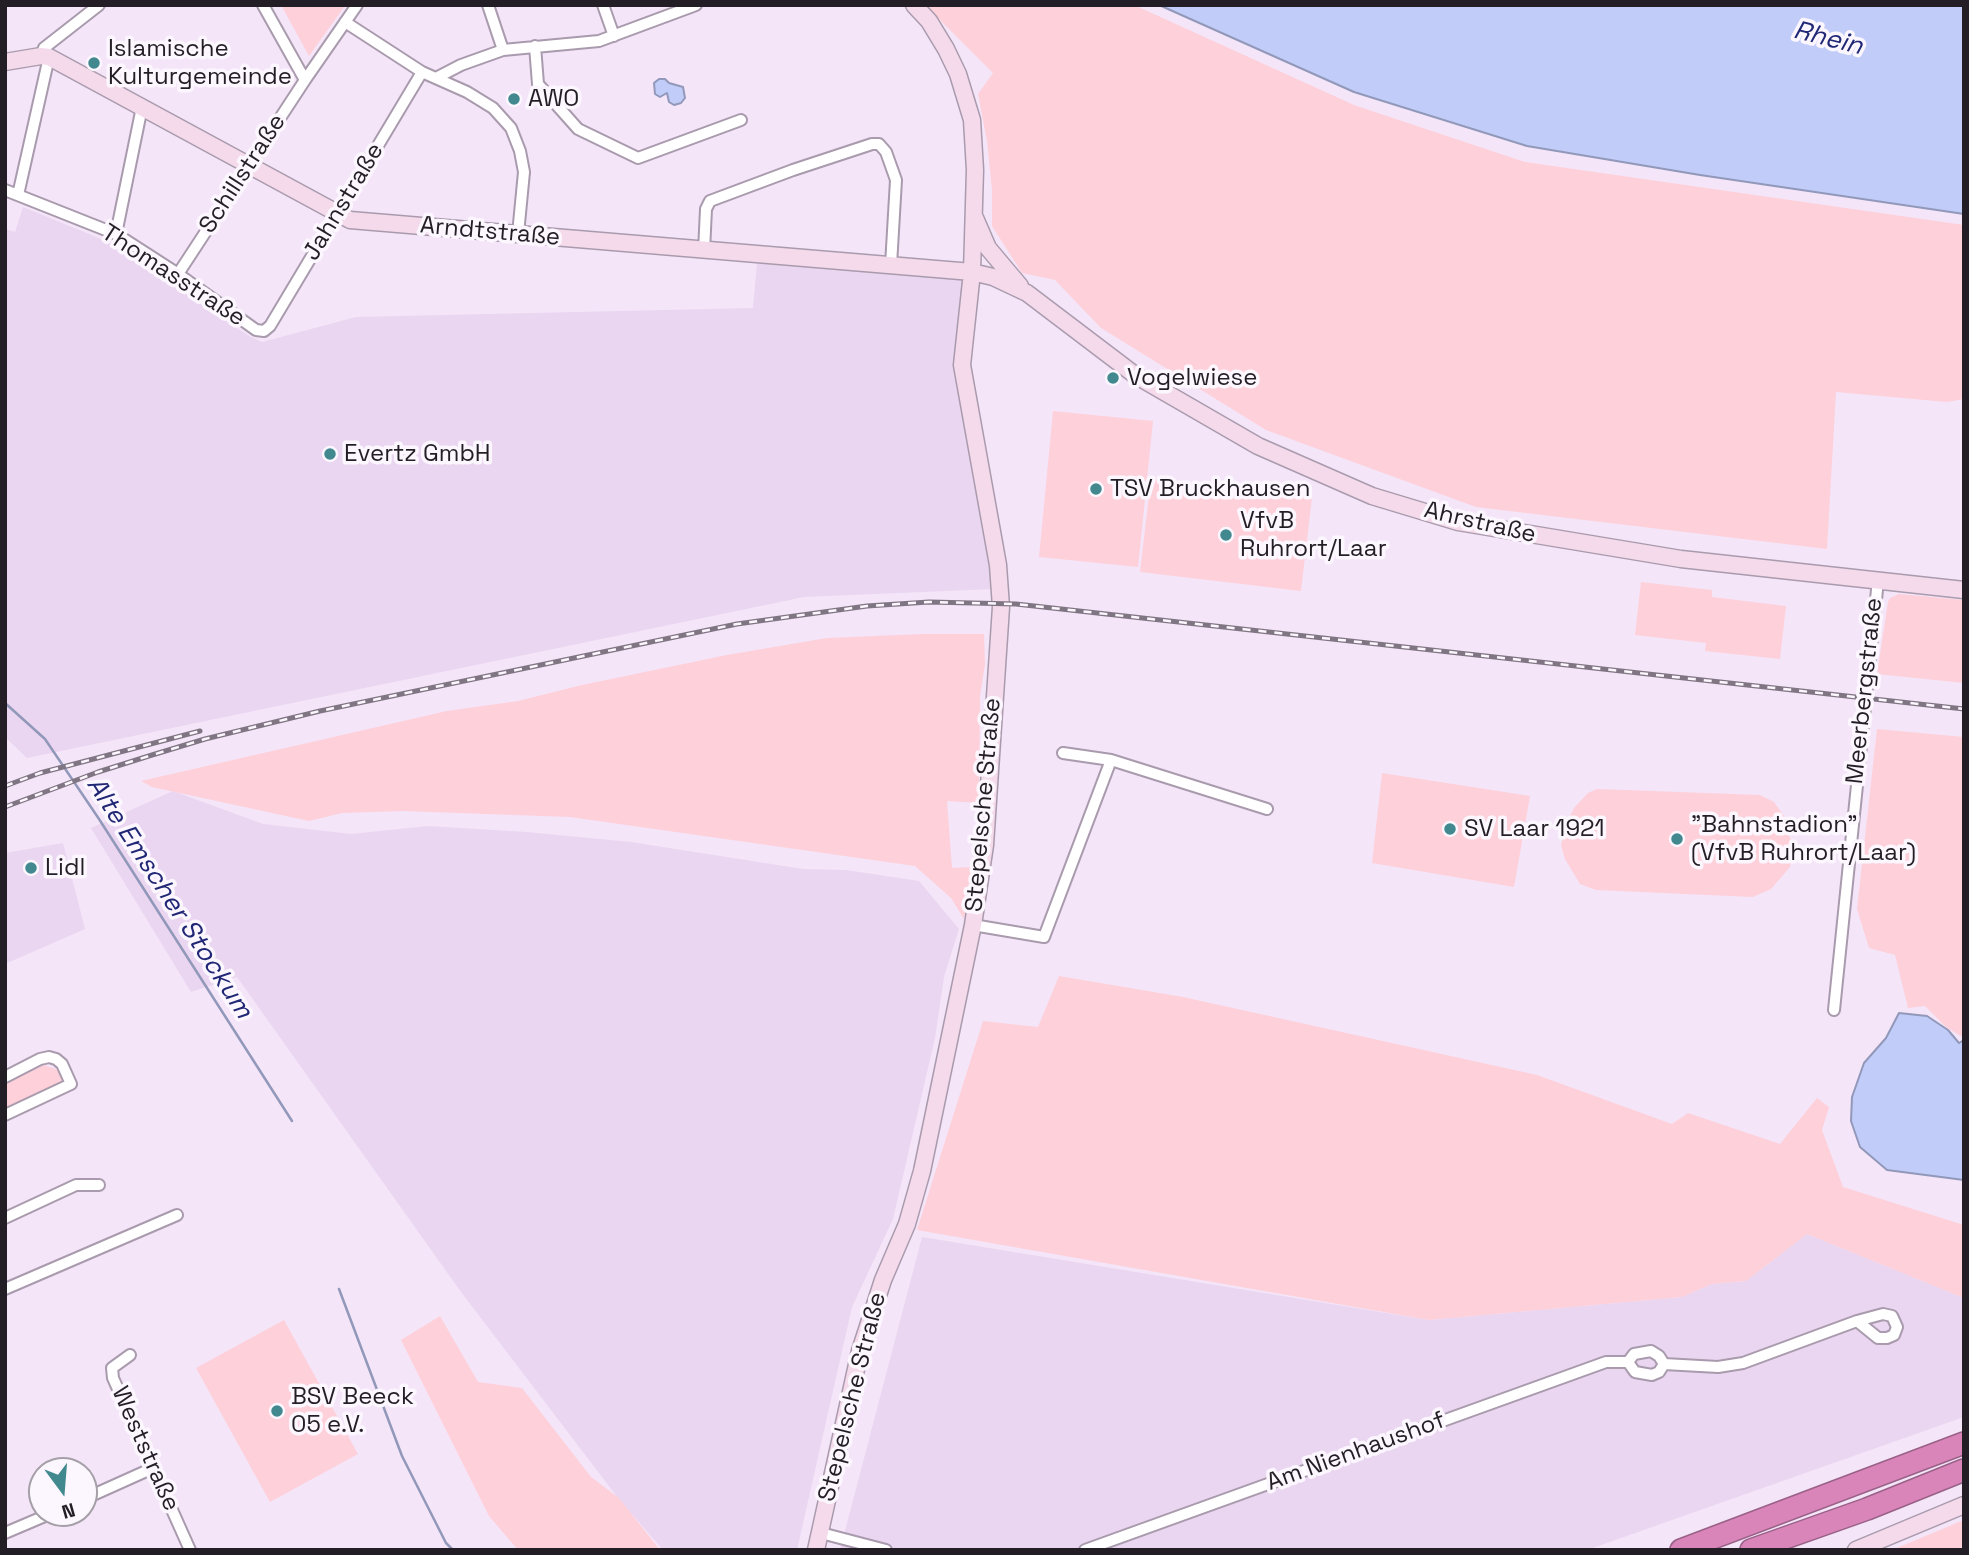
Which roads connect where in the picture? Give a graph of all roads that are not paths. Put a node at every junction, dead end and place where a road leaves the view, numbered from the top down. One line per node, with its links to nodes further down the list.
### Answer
1 (99, 5): 12 (street)
2 (263, 5): 16 (street)
3 (357, 5): 8 (street, Schillstraße)
4 (488, 5): 11 (street)
5 (603, 5): 9 (street)
6 (696, 5): 9 (street)
7 (914, 5): 23 (street, Stepelsche Straße)
8 (345, 23): 14 (street); 16 (street, Schillstraße)
9 (614, 36): 10 (street)
10 (535, 46): 11 (street); 18 (street)
11 (503, 50): 15 (street)
12 (45, 57): 13 (street); 17 (street, Arndtstraße); 21 (street)
13 (5, 62)
14 (422, 72): 15 (street); 22 (street, Jahnstraße)
15 (436, 78): 25 (street)
16 (304, 80): 19 (street, Schillstraße)
17 (142, 107): 19 (street, Arndtstraße); 24 (street)
18 (741, 120)
19 (248, 165): 22 (street, Arndtstraße); 29 (street, Schillstraße)
20 (5, 190): 21 (street, Thomasstraße)
21 (18, 195): 24 (street, Thomasstraße)
22 (337, 214): 25 (street, Arndtstraße); 31 (street, Jahnstraße)
23 (974, 214): 28 (street, Stepelsche Straße); 30 (street)
24 (116, 234): 29 (street, Thomasstraße)
25 (518, 234): 26 (street, Arndtstraße)
26 (704, 251): 27 (street, Arndtstraße); 27 (street)
27 (891, 265): 28 (street, Arndtstraße)
28 (972, 272): 30 (street, Ahrstraße); 37 (street, Stepelsche Straße)
29 (178, 274): 31 (street, Thomasstraße)
30 (1027, 293): 32 (street, Ahrstraße)
31 (264, 331)
32 (1878, 580): 33 (street, Ahrstraße); 38 (street, Meerbergstraße)
33 (1964, 590)
34 (1063, 753): 35 (street)
35 (1111, 760): 36 (street); 37 (street)
36 (1268, 809)
37 (973, 925): 55 (street, Stepelsche Straße)
38 (1834, 1010)
39 (5, 1077): 40 (street)
40 (5, 1115)
41 (99, 1185): 43 (street)
42 (177, 1215): 44 (street)
43 (5, 1217)
44 (5, 1289)
45 (1857, 1321): 48 (street, Am Nienhaushof)
46 (130, 1355): 50 (street, Weststraße)
47 (1628, 1362): 48 (street, Am Nienhaushof); 48 (street, Am Nienhaushof); 60 (street, Am Nienhaushof)
48 (1664, 1364)
49 (1964, 1443): 61 (highway)
50 (153, 1468): 52 (street); 57 (street, Weststraße)
51 (1964, 1470): 62 (highway)
52 (98, 1493)
53 (1964, 1505): 63 (street)
54 (28, 1524): 56 (street)
55 (821, 1533): 58 (street, Stepelsche Straße); 59 (street)
56 (5, 1534)
57 (190, 1550)
58 (816, 1550)
59 (886, 1550)
60 (1086, 1550)
61 (1681, 1550)
62 (1751, 1550)
63 (1856, 1550)

